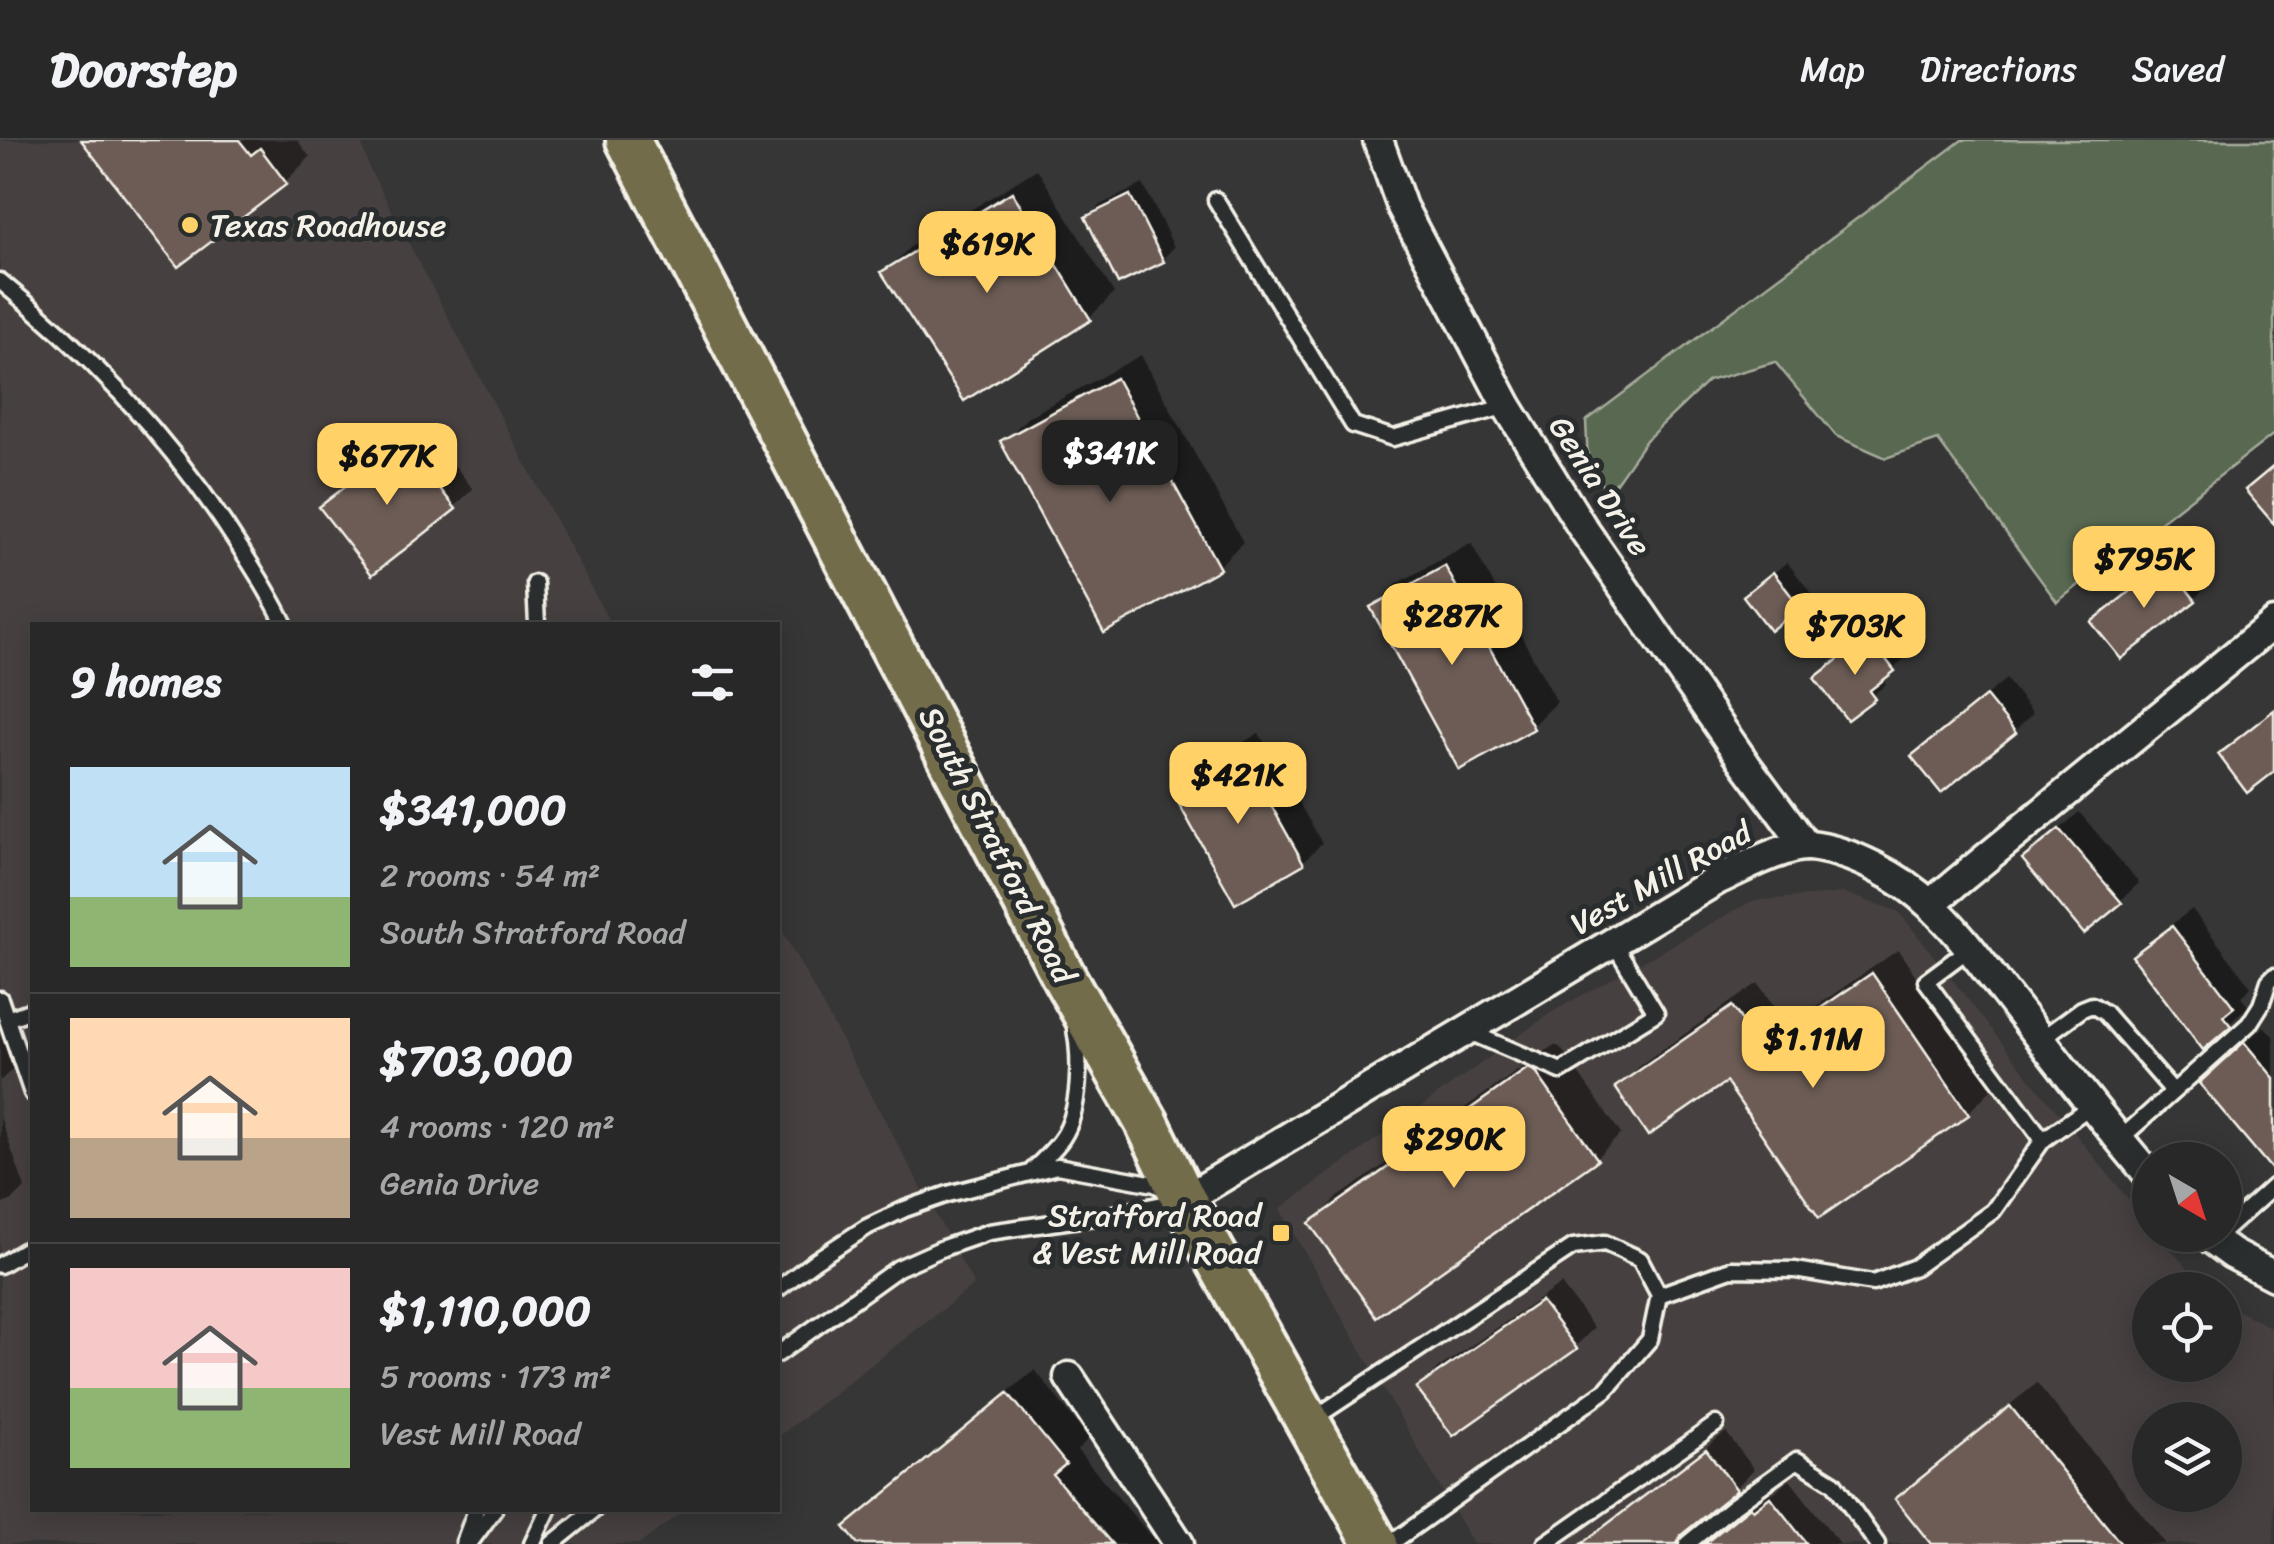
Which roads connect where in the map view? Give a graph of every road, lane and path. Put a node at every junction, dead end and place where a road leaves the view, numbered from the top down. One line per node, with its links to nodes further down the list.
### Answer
1 (628, 140): 14 (main road, South Stratford Road)
2 (1378, 140): 5 (street, Genia Drive)
3 (1216, 200): 5 (lane)
4 (0, 281): 7 (lane)
5 (1507, 406): 10 (street, Genia Drive)
6 (534, 584): 8 (lane)
7 (284, 622)
8 (537, 622)
9 (2274, 623): 11 (street)
10 (1806, 846): 11 (street, Vest Mill Road); 12 (street, Vest Mill Road)
11 (1930, 904): 13 (street, Vest Mill Road)
12 (1614, 942): 19 (street, Vest Mill Road); 19 (lane)
13 (1969, 949): 20 (street, Vest Mill Road); 24 (lane)
14 (1065, 979): 27 (lane); 29 (main road, South Stratford Road)
15 (2272, 981): 22 (lane)
16 (0, 1000): 18 (lane)
17 (30, 1011): 18 (lane)
18 (7, 1018): 21 (lane)
19 (1466, 1031): 29 (street, Vest Mill Road)
20 (2041, 1039): 22 (lane); 23 (street, Vest Mill Road)
21 (30, 1087)
22 (2173, 1091): 25 (lane)
23 (2092, 1104): 24 (lane); 25 (street, Vest Mill Road)
24 (2043, 1140): 36 (lane)
25 (2119, 1140): 26 (street, Vest Mill Road)
26 (2132, 1155)
27 (1029, 1174): 29 (lane); 35 (lane)
28 (2274, 1186): 30 (lane)
29 (1184, 1200): 37 (lane); 39 (main road, South Stratford Road)
30 (2242, 1213)
31 (30, 1247): 33 (lane)
32 (2236, 1252): 34 (street)
33 (0, 1265)
34 (2274, 1276)
35 (780, 1287)
36 (1659, 1296): 39 (lane); 50 (lane)
37 (780, 1353)
38 (1070, 1377): 48 (street)
39 (1308, 1422): 49 (main road, South Stratford Road)
40 (1716, 1424): 51 (lane)
41 (475, 1512): 45 (lane)
42 (492, 1512): 45 (lane)
43 (547, 1512): 46 (lane)
44 (592, 1512): 47 (lane)
45 (466, 1544)
46 (532, 1544)
47 (552, 1544)
48 (1179, 1544)
49 (1376, 1544)
50 (1390, 1544)
51 (1546, 1544)
52 (1687, 1544): 53 (lane)
53 (1877, 1544)

